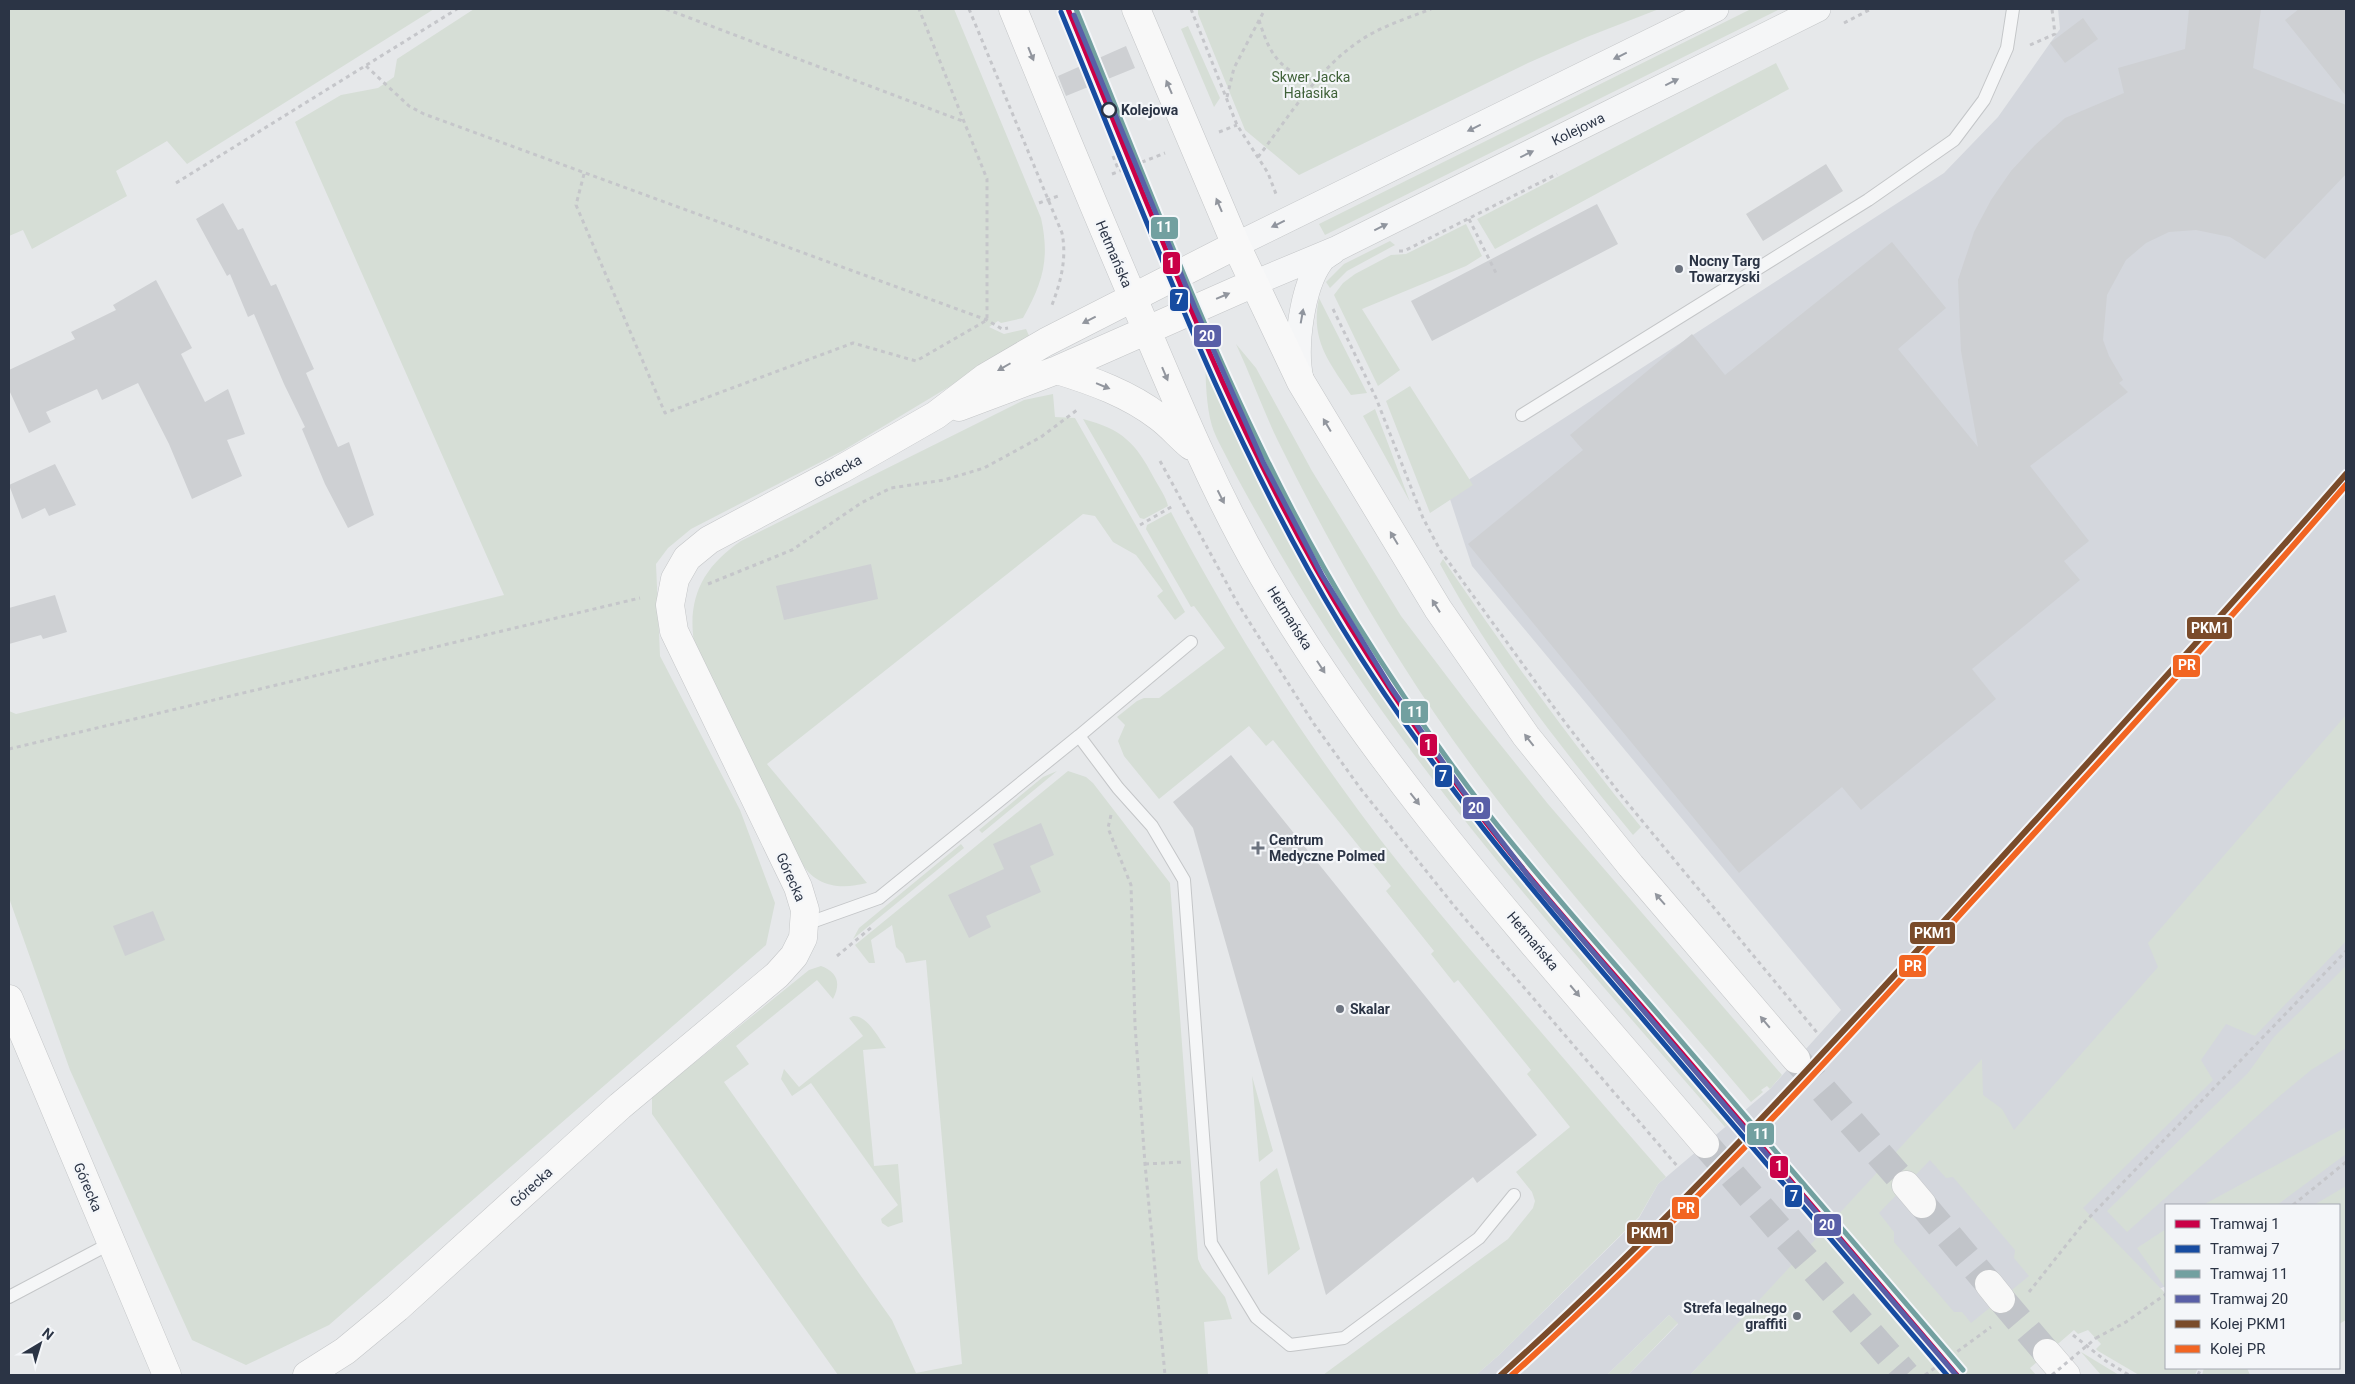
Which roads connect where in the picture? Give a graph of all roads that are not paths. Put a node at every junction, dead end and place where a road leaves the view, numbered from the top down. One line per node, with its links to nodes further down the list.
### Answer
1 (1013, 9): 9 (main road, Hetmańska, one-way to 9)
2 (1136, 9): 6 (main road, one-way to 2)
3 (1716, 9): 6 (street, one-way to 6)
4 (1818, 9): 7 (street, Kolejowa, one-way to 4)
5 (2013, 9): 14 (lane)
6 (1236, 245): 8 (main road); 9 (main road, Górecka)
7 (1338, 248): 8 (street, Kolejowa); 12 (street, Kolejowa, one-way to 7)
8 (1254, 283): 10 (main road, Górecka, one-way to 8); 12 (main road)
9 (1132, 297): 10 (main road, Hetmańska); 13 (main road, Górecka, one-way to 13)
10 (1146, 329): 11 (main road, Górecka); 15 (main road, Hetmańska, one-way to 15)
11 (1057, 370): 13 (main road, Górecka); 15 (main road, one-way to 15)
12 (1301, 382): 20 (main road, one-way to 12)
13 (936, 415): 18 (main road, Górecka)
14 (1522, 415)
15 (1199, 453): 21 (main road, Hetmańska, one-way to 21)
16 (1192, 642): 17 (lane)
17 (1079, 736): 18 (lane); 22 (lane)
18 (806, 924): 27 (main road, Górecka)
19 (12, 1015): 23 (main road, Górecka)
20 (1796, 1060)
21 (1705, 1144)
22 (1514, 1195)
23 (111, 1243): 24 (lane); 26 (main road, Górecka)
24 (9, 1297)
25 (2050, 1364): 28 (main road)
26 (167, 1375)
27 (307, 1375)
28 (2066, 1375)

